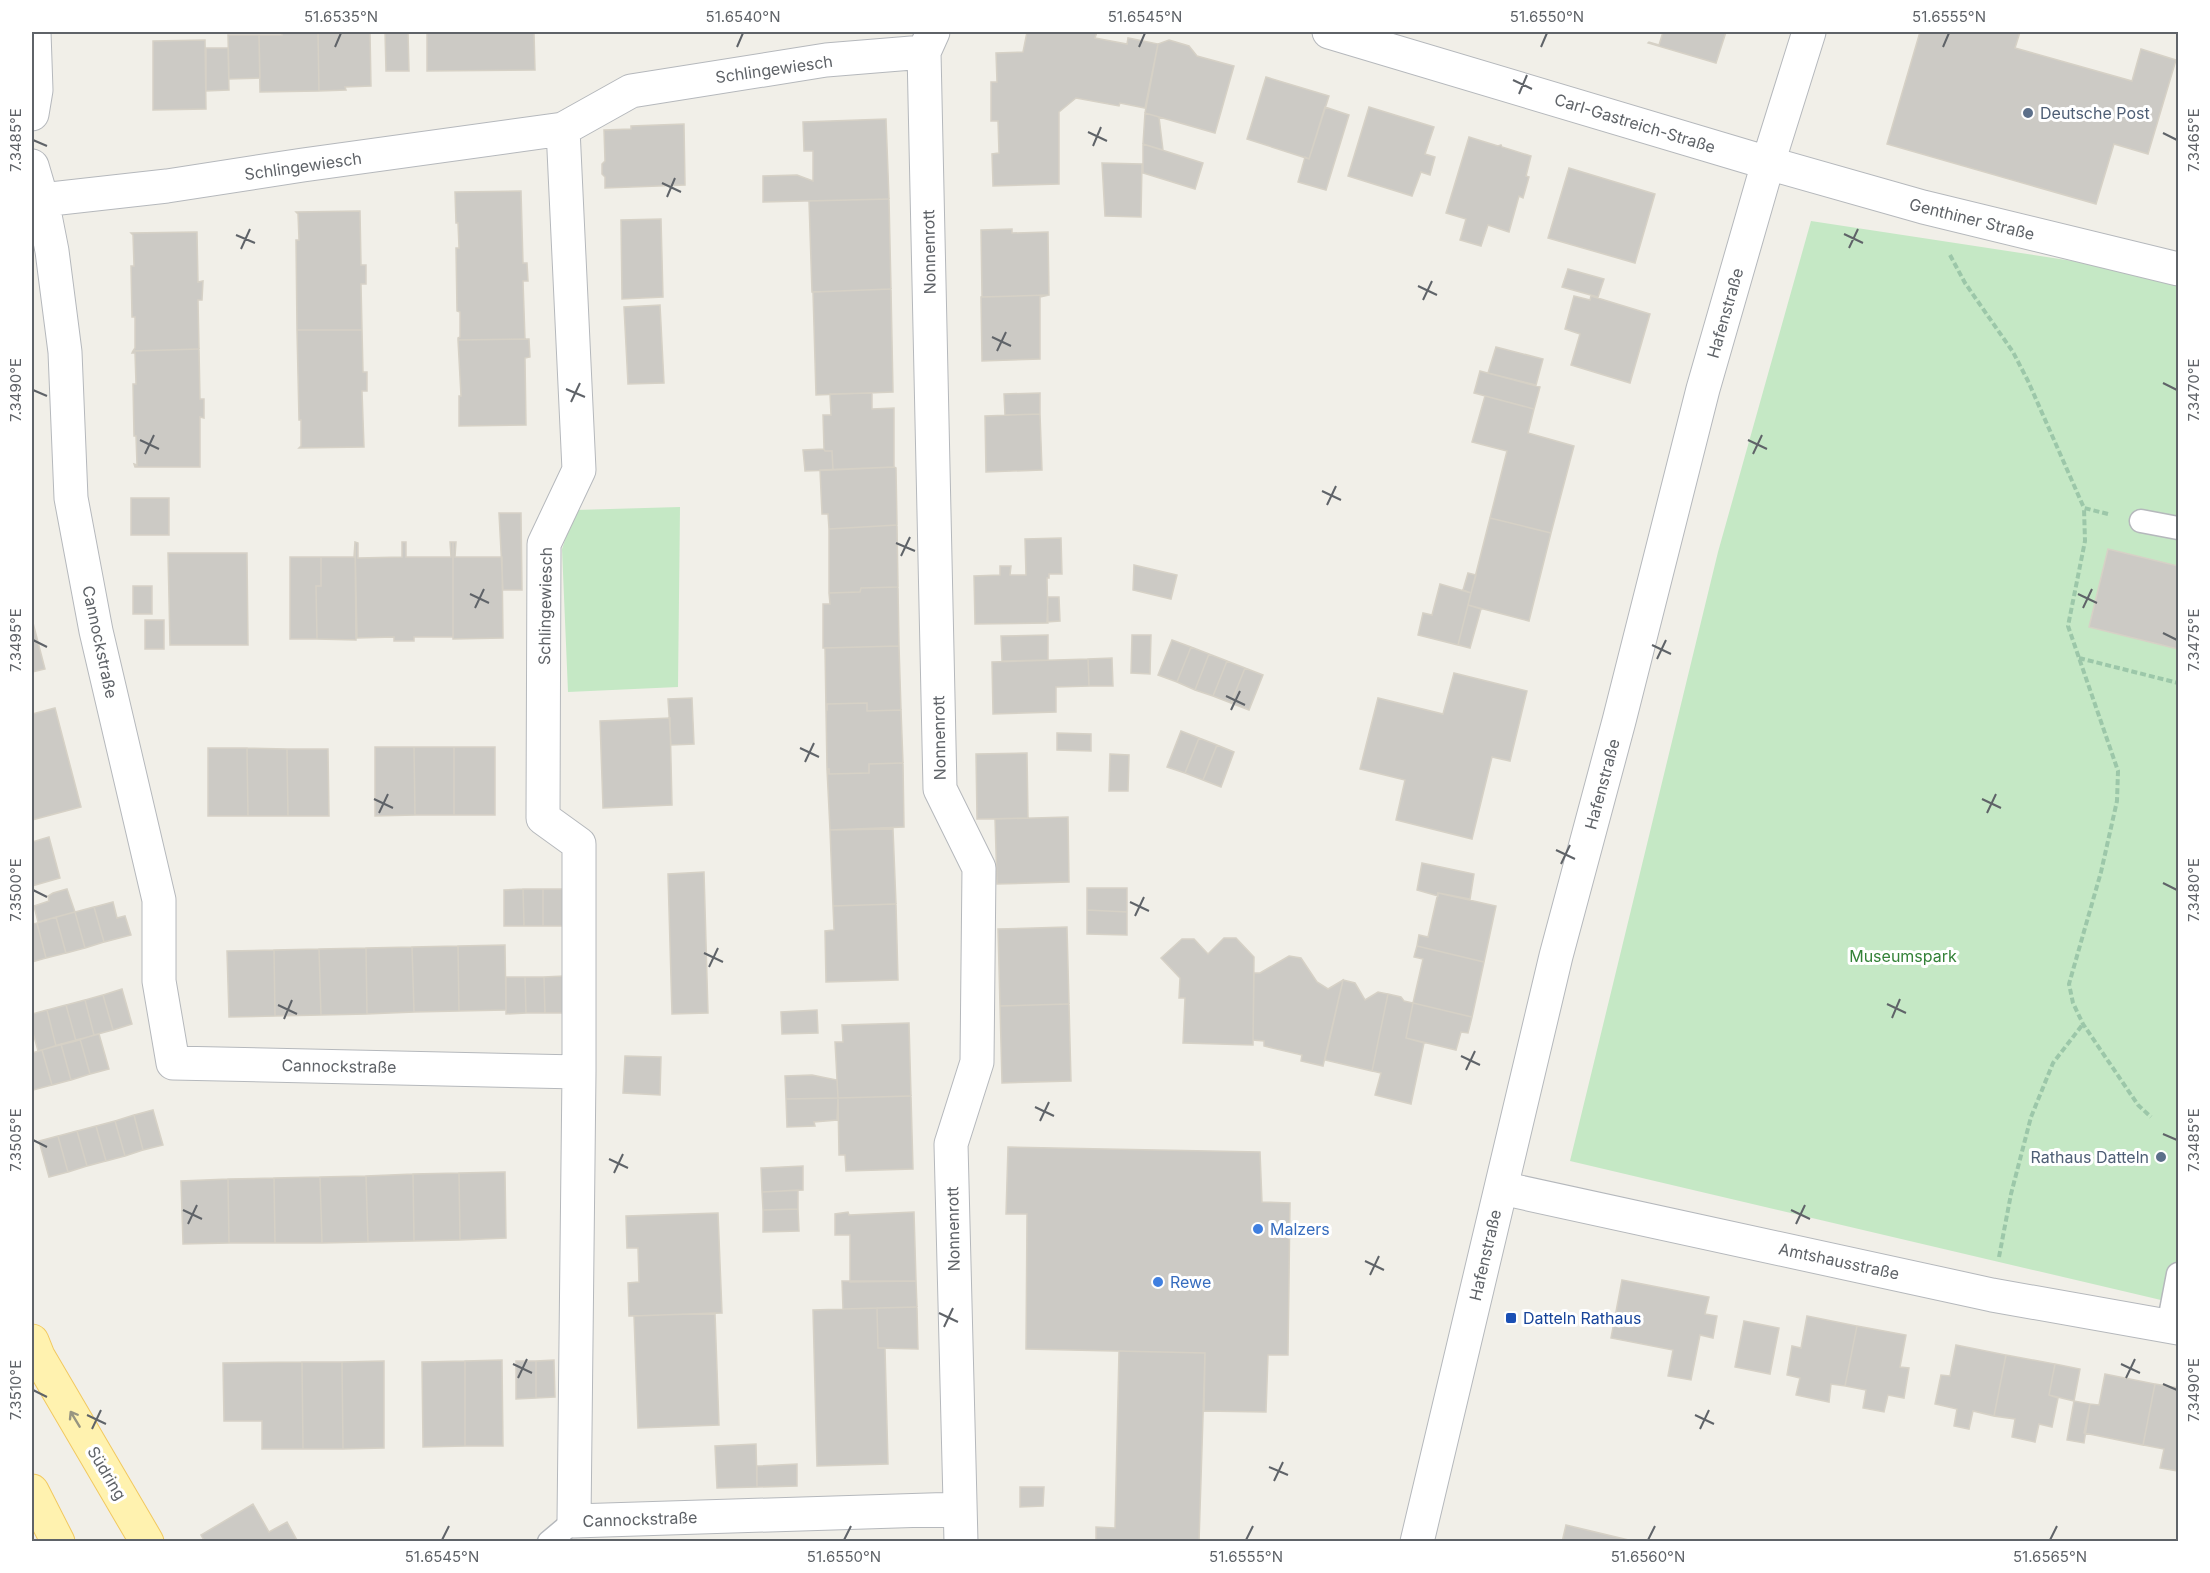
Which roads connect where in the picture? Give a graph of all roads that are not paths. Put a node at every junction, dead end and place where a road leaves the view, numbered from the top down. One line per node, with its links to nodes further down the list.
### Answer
1 (34, 32): 5 (street)
2 (1329, 32): 7 (street, Carl-Gastreich-Straße)
3 (1809, 32): 7 (street, Hafenstraße)
4 (928, 42): 6 (street, Schlingewiesch); 19 (street, Nonnenrott)
5 (32, 114)
6 (563, 129): 9 (street, Schlingewiesch); 13 (street, Schlingewiesch)
7 (1768, 163): 10 (street, Genthiner Straße); 14 (street, Hafenstraße)
8 (32, 166): 9 (street, Cannockstraße)
9 (42, 200): 13 (street, Cannockstraße)
10 (2178, 269)
11 (2141, 521): 12 (lane)
12 (2178, 528)
13 (579, 1072): 20 (street, Cannockstraße)
14 (1502, 1188): 16 (street, Amtshausstraße); 25 (street, Hafenstraße)
15 (2178, 1274): 16 (lane)
16 (2173, 1327)
17 (32, 1341): 22 (main road, Südring, one-way to 17)
18 (32, 1491): 21 (main road)
19 (960, 1509): 20 (street, Cannockstraße); 24 (street, Nonnenrott)
20 (574, 1521): 23 (lane)
21 (58, 1542)
22 (147, 1542)
23 (549, 1542)
24 (961, 1542)
25 (1417, 1542)

